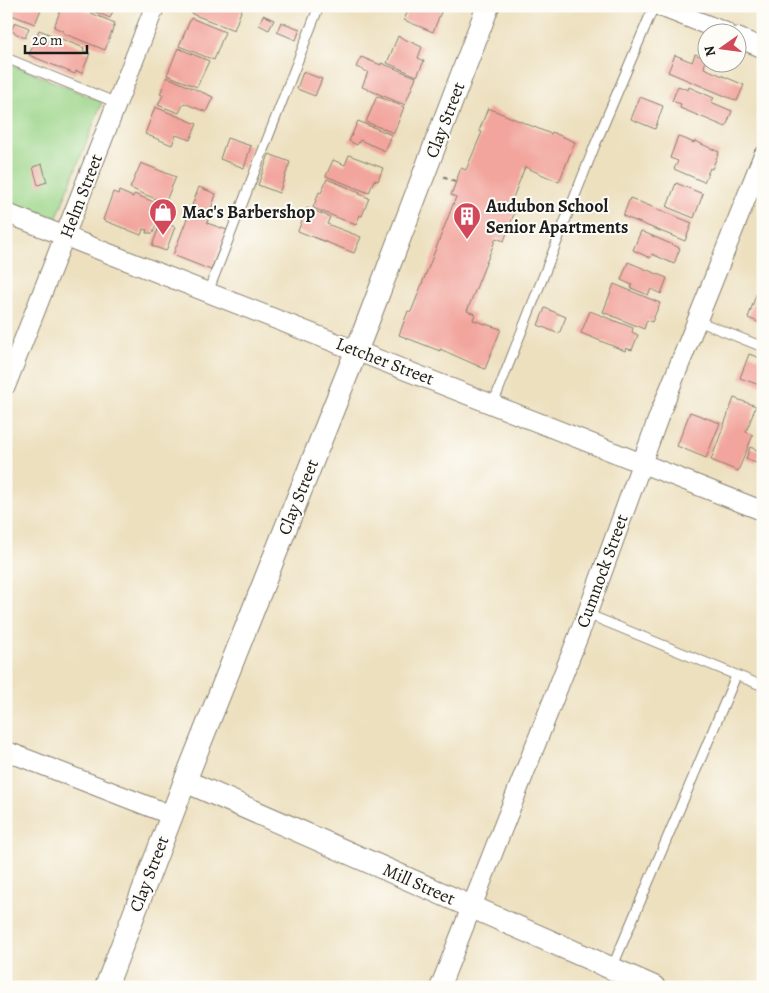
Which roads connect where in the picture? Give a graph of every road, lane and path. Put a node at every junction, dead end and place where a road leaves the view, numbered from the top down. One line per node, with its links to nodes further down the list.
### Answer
1 (155, 6): 10 (street, Helm Street)
2 (319, 6): 16 (lane)
3 (488, 6): 19 (street, Clay Street)
4 (654, 6): 21 (lane)
5 (659, 6): 6 (street)
6 (700, 22)
7 (746, 41): 8 (street)
8 (763, 48)
9 (6, 58): 10 (lane)
10 (118, 103): 15 (street, Helm Street)
11 (763, 156): 17 (street, Cumnock Street)
12 (441, 176): 13 (path)
13 (458, 183)
14 (6, 213): 15 (street, Letcher Street)
15 (65, 236): 16 (street, Letcher Street); 20 (street, Helm Street)
16 (208, 292): 19 (street, Letcher Street)
17 (698, 321): 18 (lane); 22 (street, Cumnock Street)
18 (763, 347)
19 (357, 350): 21 (street, Letcher Street); 28 (street, Clay Street)
20 (6, 385)
21 (493, 404): 22 (street, Letcher Street)
22 (641, 462): 23 (street, Letcher Street); 24 (street, Cumnock Street)
23 (763, 511)
24 (587, 614): 25 (lane); 30 (street, Cumnock Street)
25 (736, 676): 26 (lane); 31 (lane)
26 (763, 686)
27 (6, 750): 29 (street)
28 (185, 781): 29 (street, Clay Street); 30 (street, Mill Street)
29 (171, 815): 32 (street, Clay Street)
30 (471, 907): 31 (street, Mill Street); 33 (street, Cumnock Street)
31 (612, 968): 34 (street, Mill Street)
32 (106, 987)
33 (440, 987)
34 (654, 987)

